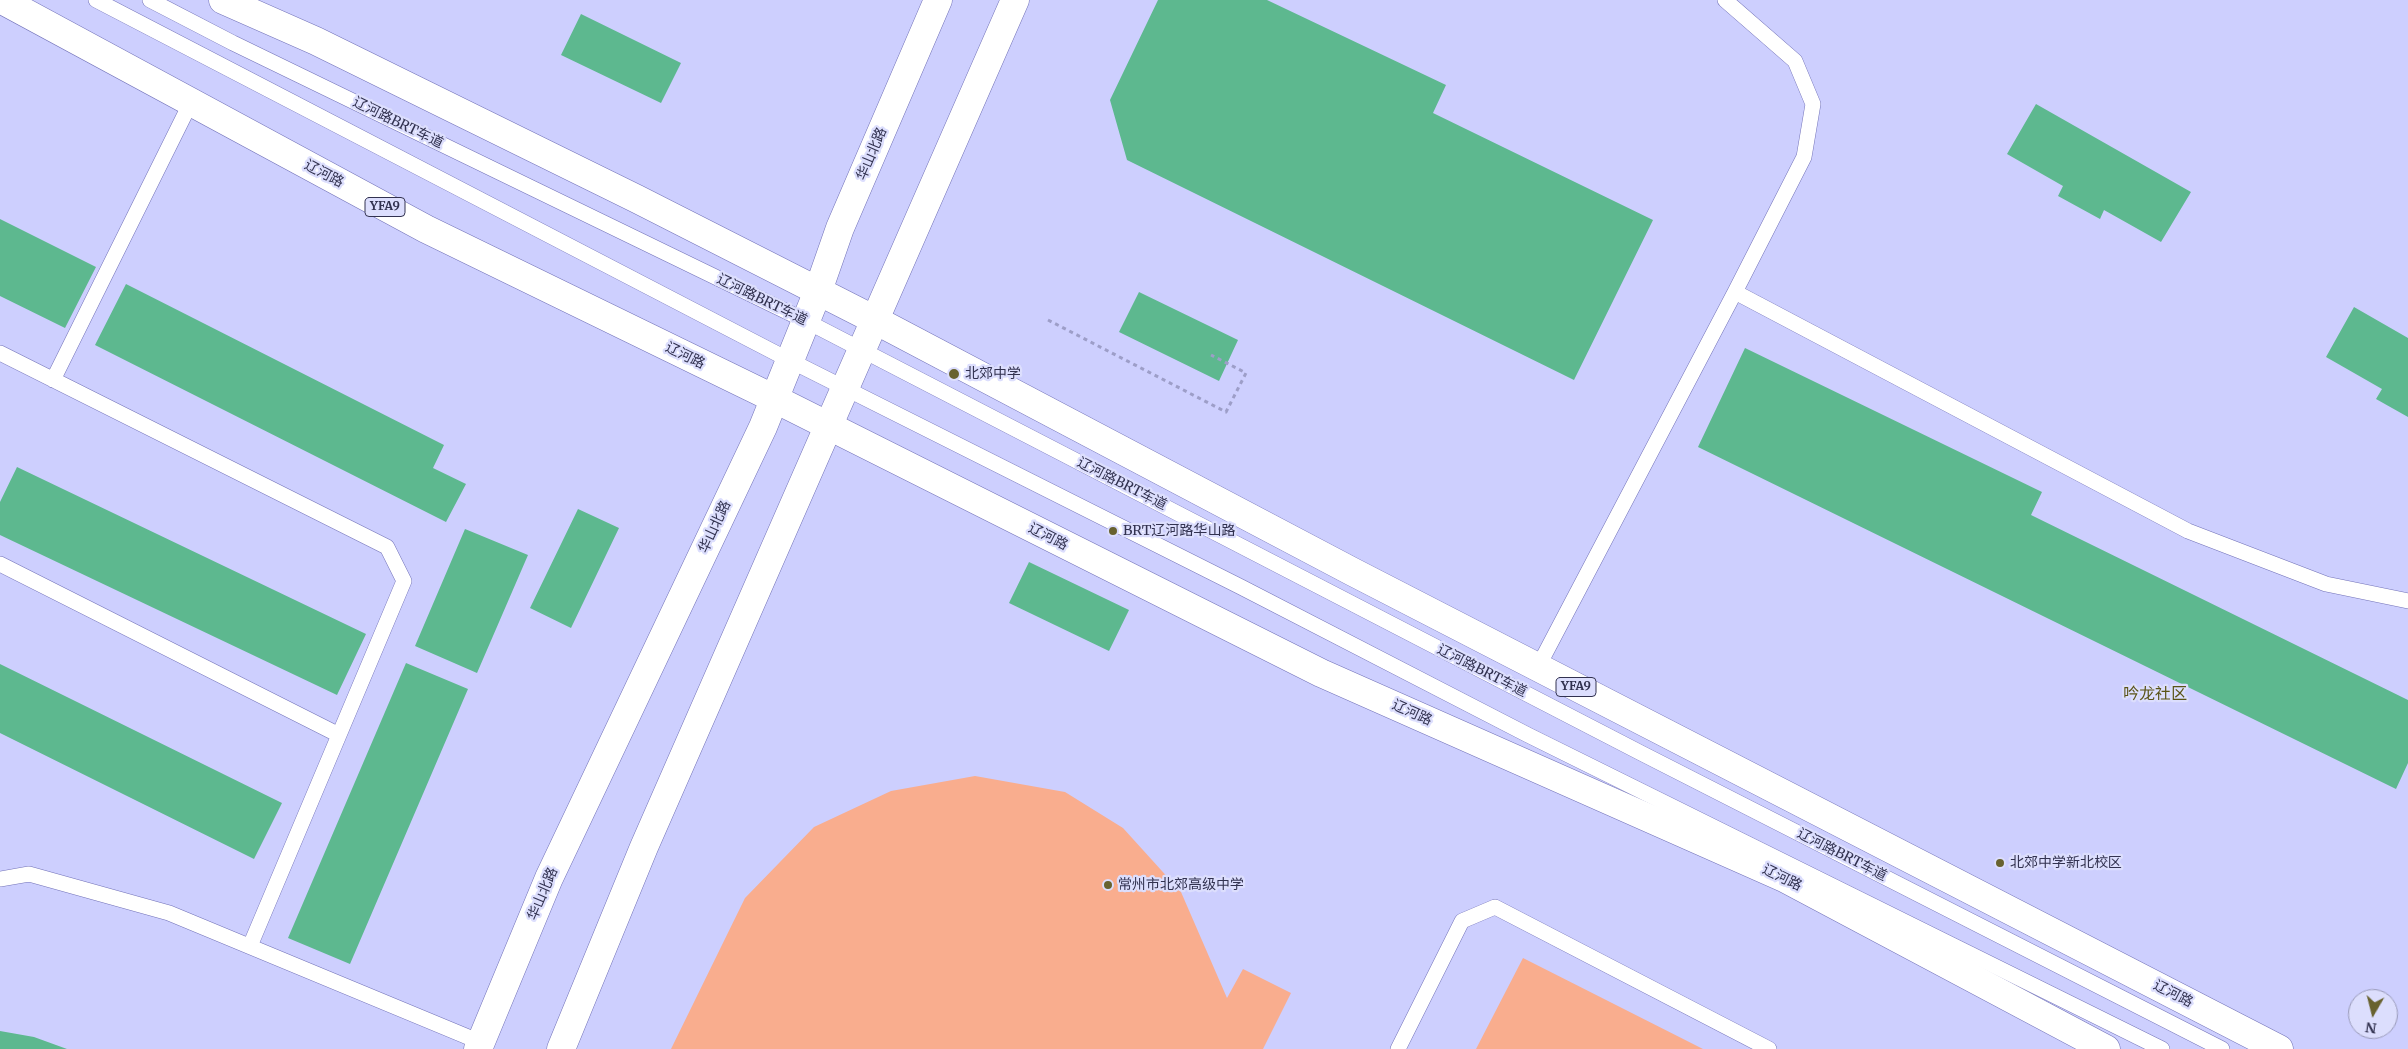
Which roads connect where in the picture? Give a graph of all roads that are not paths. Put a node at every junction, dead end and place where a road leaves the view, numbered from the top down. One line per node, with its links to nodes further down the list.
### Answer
1 (2, 0): 8 (main road, 辽河路 / YFA9)
2 (96, 0): 15 (lane)
3 (150, 0): 12 (lane, 辽河路BRT车道)
4 (223, 0): 9 (main road, 辽河路 / YFA9)
5 (938, 0): 9 (main road, 华山北路)
6 (1015, 0): 11 (main road)
7 (1725, 0): 10 (lane)
8 (191, 102): 16 (lane); 18 (main road, 辽河路 / YFA9)
9 (818, 291): 11 (main road, 辽河路 / YFA9); 12 (main road, 华山北路)
10 (1735, 292): 21 (lane); 22 (lane)
11 (875, 320): 13 (main road); 22 (main road, 辽河路 / YFA9)
12 (806, 321): 13 (lane, 辽河路BRT车道); 15 (main road, 华山北路)
13 (861, 349): 17 (main road); 32 (lane, 辽河路BRT车道)
14 (0, 353): 16 (lane)
15 (791, 361): 17 (lane); 18 (main road, 华山北路)
16 (54, 380): 23 (lane)
17 (844, 388): 19 (main road); 31 (lane)
18 (775, 399): 19 (main road, 辽河路 / YFA9); 26 (main road, 华山北路)
19 (828, 427): 27 (main road); 30 (main road, 辽河路 / YFA9)
20 (0, 564): 23 (lane)
21 (2408, 601)
22 (1538, 667): 33 (main road, 辽河路 / YFA9)
23 (339, 735): 25 (lane)
24 (0, 878): 25 (lane)
25 (250, 946): 26 (lane)
26 (479, 1046)
27 (561, 1049)
28 (1398, 1049): 29 (lane)
29 (1769, 1049)
30 (2106, 1049)
31 (2162, 1049)
32 (2222, 1049)
33 (2279, 1049)

